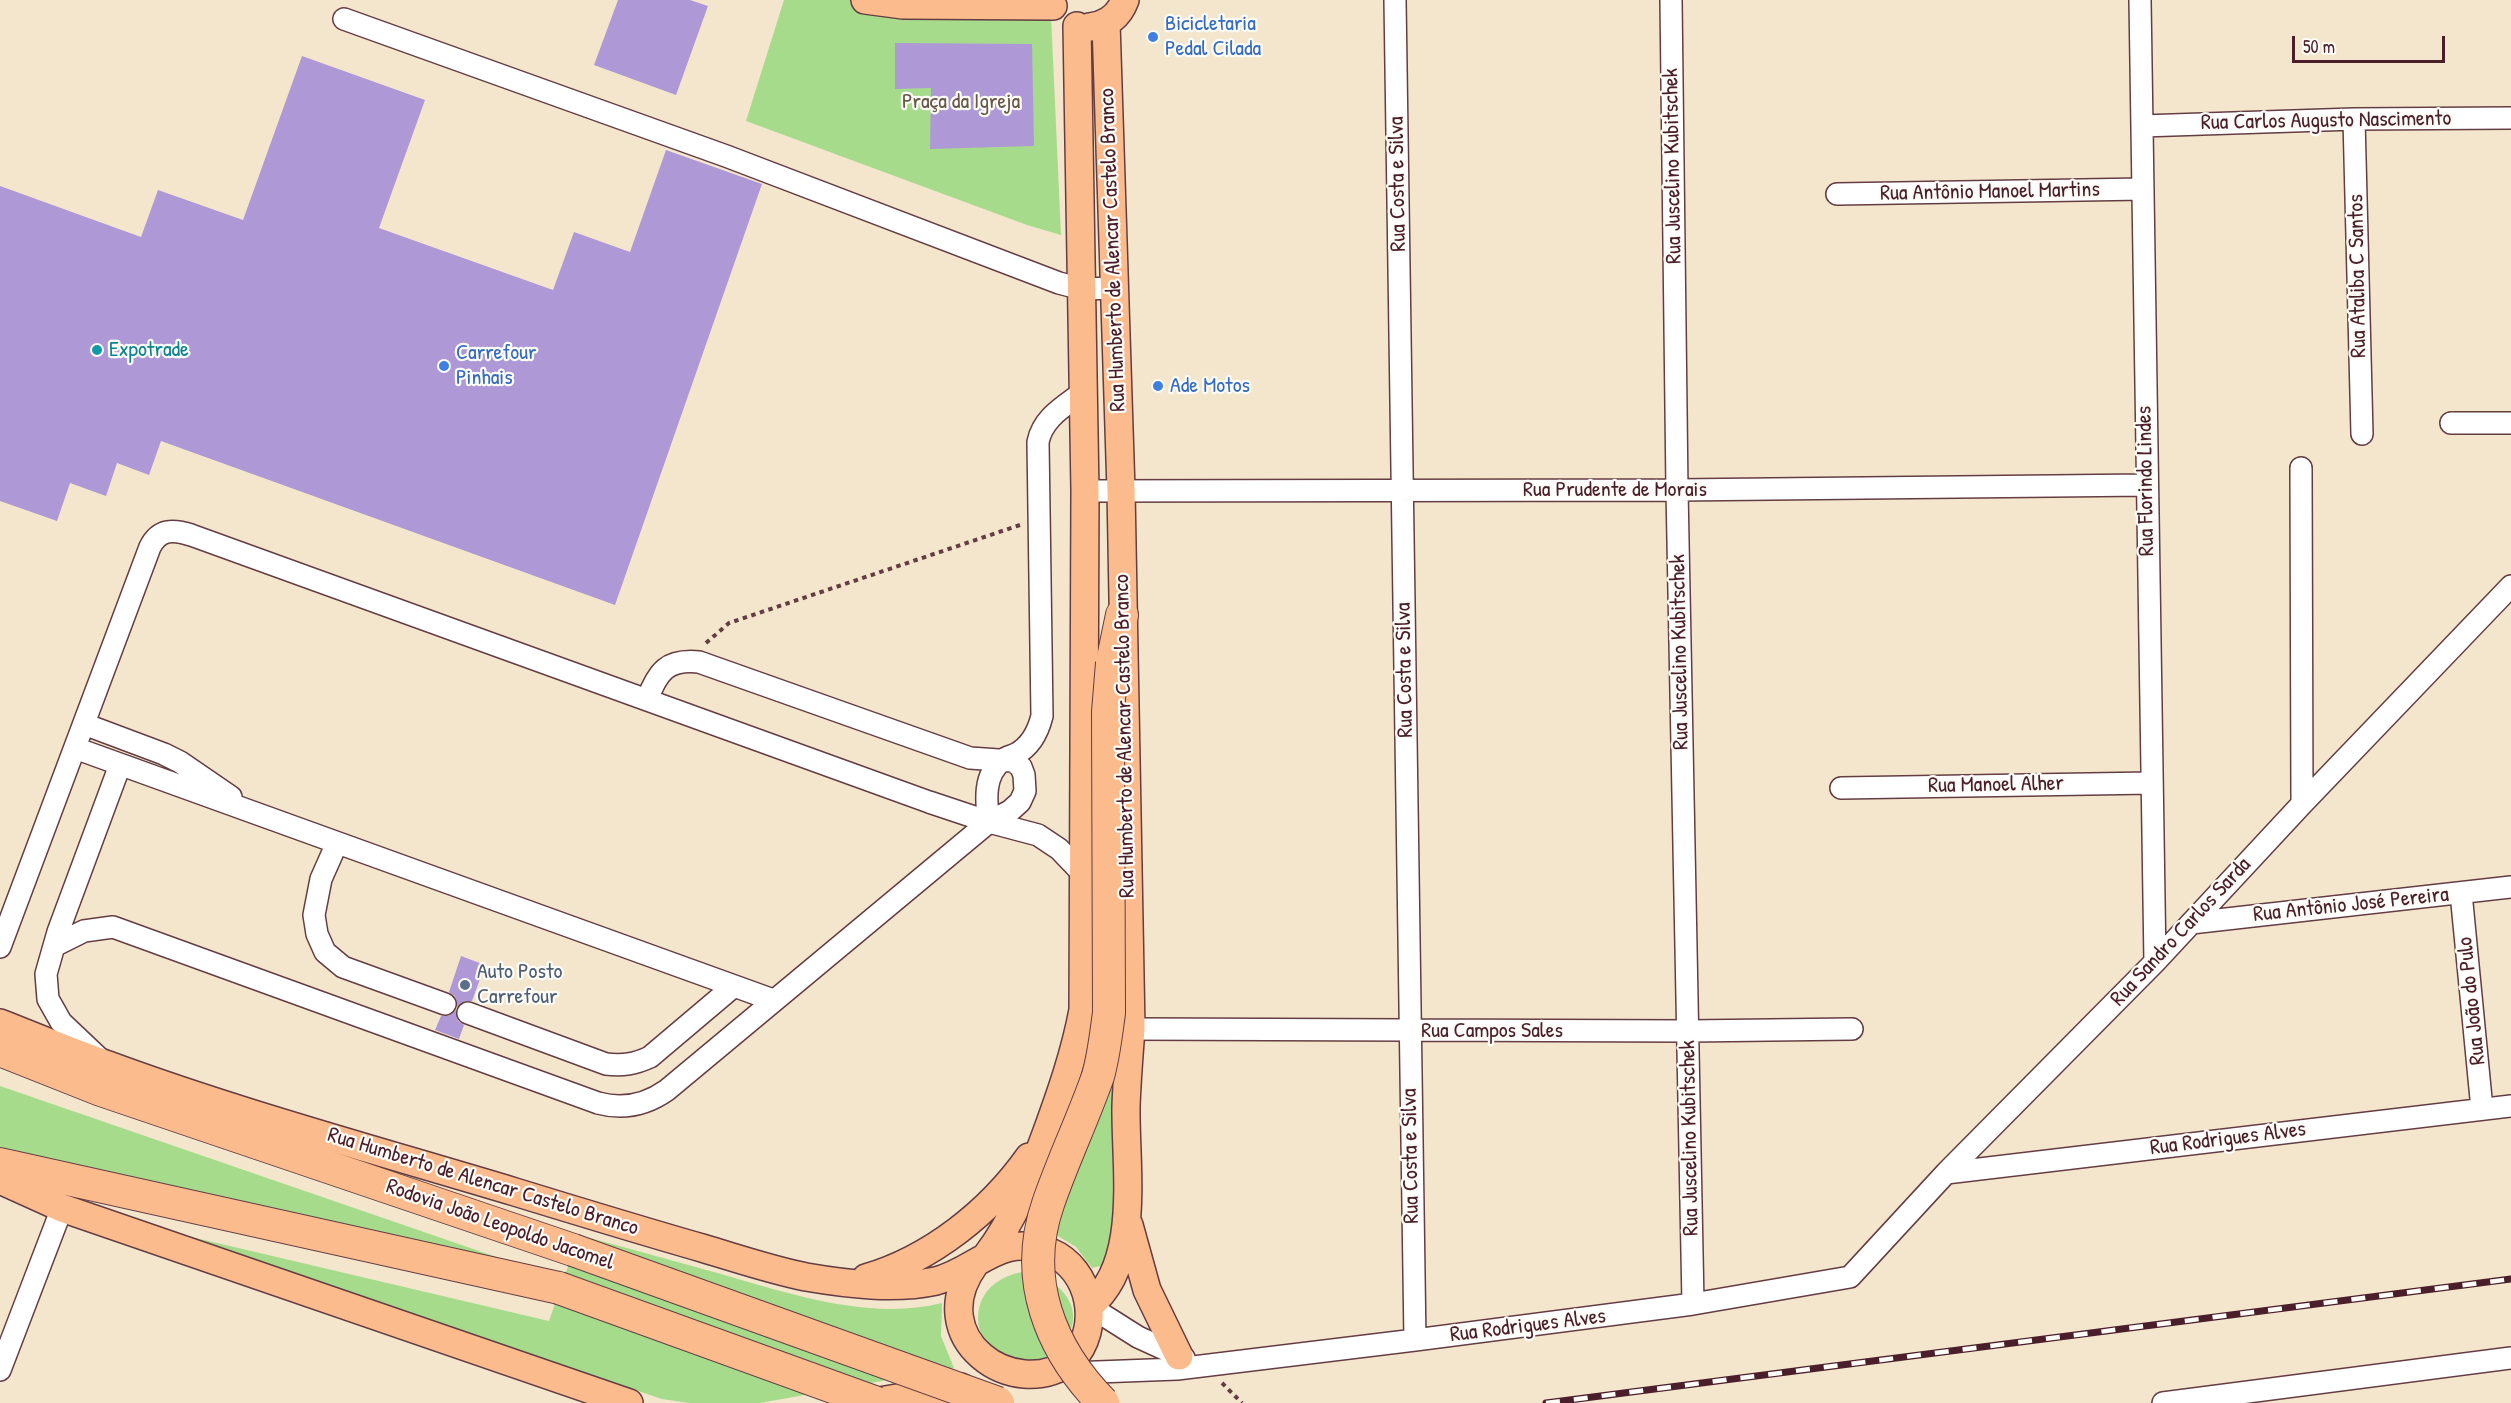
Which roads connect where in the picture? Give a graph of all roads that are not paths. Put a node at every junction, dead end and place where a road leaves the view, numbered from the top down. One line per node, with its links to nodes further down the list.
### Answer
1 (865, 0): 6 (main road)
2 (1125, 0): 8 (main road)
3 (1395, 0): 24 (street, Rua Costa e Silva)
4 (1671, 0): 25 (street, Rua Juscelino Kubitschek)
5 (2140, 0): 12 (street, Rua Florindo Lindes)
6 (1052, 3): 9 (main road)
7 (344, 19): 16 (street)
8 (1106, 23): 9 (main road); 15 (main road, Rua Humberto de Alencar Castelo Branco)
9 (1077, 26): 16 (main road, Rua Humberto de Alencar Castelo Branco)
10 (2511, 118): 11 (street, Rua Carlos Augusto Nascimento)
11 (2354, 119): 12 (street, Rua Carlos Augusto Nascimento); 20 (street, Rua Ataliba C Santos)
12 (2142, 126): 13 (street, Rua Florindo Lindes)
13 (2143, 189): 14 (street, Rua Antônio Manoel Martins); 22 (street, Rua Florindo Lindes)
14 (1837, 194)
15 (1115, 288): 16 (street); 23 (main road, Rua Humberto de Alencar Castelo Branco)
16 (1082, 290): 17 (main road, Rua Humberto de Alencar Castelo Branco)
17 (1083, 392): 26 (main road, Rua Humberto de Alencar Castelo Branco); 32 (street)
18 (2451, 423): 19 (street)
19 (2511, 423)
20 (2362, 434)
21 (2301, 468): 36 (street)
22 (2146, 485): 25 (street, Rua Prudente de Morais); 34 (street, Rua Florindo Lindes)
23 (1121, 490): 24 (street, Rua Prudente de Morais); 26 (street, Rua Prudente de Morais); 28 (main road, Rua Humberto de Alencar Castelo Branco)
24 (1403, 490): 25 (street, Rua Prudente de Morais); 54 (street, Rua Costa e Silva)
25 (1677, 490): 55 (street, Rua Juscelino Kubitschek)
26 (1085, 491): 40 (main road, Rua Humberto de Alencar Castelo Branco)
27 (2511, 586): 36 (street, Rua Sandro Carlos Sarda)
28 (1122, 615): 52 (main road, Rua Humberto de Alencar Castelo Branco); 81 (highway, bridge)
29 (647, 700): 30 (street); 32 (street); 38 (street)
30 (84, 724): 31 (street); 37 (street)
31 (75, 748): 33 (street); 45 (street)
32 (1003, 759): 38 (street); 38 (street)
33 (120, 765): 37 (street); 44 (street)
34 (2151, 783): 35 (street, Rua Manoel Alher); 46 (street, Rua Florindo Lindes)
35 (1841, 788)
36 (2302, 804): 43 (street, Rua Sandro Carlos Sarda)
37 (253, 813): 39 (street)
38 (989, 822): 40 (street); 48 (street)
39 (337, 843): 47 (street); 49 (street)
40 (1083, 874): 60 (main road, Rua Humberto de Alencar Castelo Branco)
41 (2511, 887): 42 (street, Rua Antônio José Pereira)
42 (2461, 893): 43 (street, Rua Antônio José Pereira); 59 (street, Rua João do Pulo)
43 (2191, 923): 46 (street, Rua Sandro Carlos Sarda)
44 (54, 946): 48 (street); 57 (street)
45 (0, 947)
46 (2155, 962): 62 (street, Rua Sandro Carlos Sarda)
47 (734, 986): 48 (street); 50 (street)
48 (773, 1000)
49 (445, 1004)
50 (468, 1013)
51 (0, 1023): 57 (main road, Rua Humberto de Alencar Castelo Branco)
52 (1131, 1029): 54 (street, Rua Campos Sales); 65 (main road, Rua Humberto de Alencar Castelo Branco)
53 (1852, 1029): 55 (street, Rua Campos Sales)
54 (1409, 1031): 55 (street, Rua Campos Sales); 71 (street, Rua Costa e Silva)
55 (1689, 1031): 69 (street, Rua Juscelino Kubitschek)
56 (0, 1050): 76 (highway, Rodovia João Leopoldo Jacomel, bridge)
57 (108, 1065): 68 (main road, Rua Humberto de Alencar Castelo Branco)
58 (2511, 1106): 59 (street, Rua Rodrigues Alves)
59 (2482, 1109): 62 (street, Rua Rodrigues Alves)
60 (1046, 1134): 66 (main road, Rua Humberto de Alencar Castelo Branco); 68 (main road)
61 (0, 1164): 80 (highway, Rodovia João Leopoldo Jacomel, bridge)
62 (1946, 1173): 67 (street, Rua Sandro Carlos Sarda)
63 (0, 1180): 64 (main road)
64 (62, 1208): 74 (street); 78 (main road)
65 (1127, 1212): 70 (main road, Rua Humberto de Alencar Castelo Branco); 73 (main road)
66 (981, 1259): 68 (main road, Rua Humberto de Alencar Castelo Branco); 70 (main road); 76 (main road)
67 (1850, 1277): 69 (street, Rua Rodrigues Alves)
68 (847, 1283)
69 (1693, 1304): 71 (street, Rua Rodrigues Alves)
70 (1089, 1306): 73 (street); 75 (main road)
71 (1414, 1340): 73 (street, Rua Rodrigues Alves)
72 (2511, 1358): 77 (street)
73 (1195, 1362): 75 (street, Rua Rodrigues Alves)
74 (0, 1370)
75 (1054, 1373): 76 (main road)
76 (1002, 1390): 79 (main road)
77 (2312, 1394): 82 (street)
78 (629, 1403)
79 (868, 1403)
80 (877, 1403)
81 (1103, 1403)
82 (2163, 1403)

